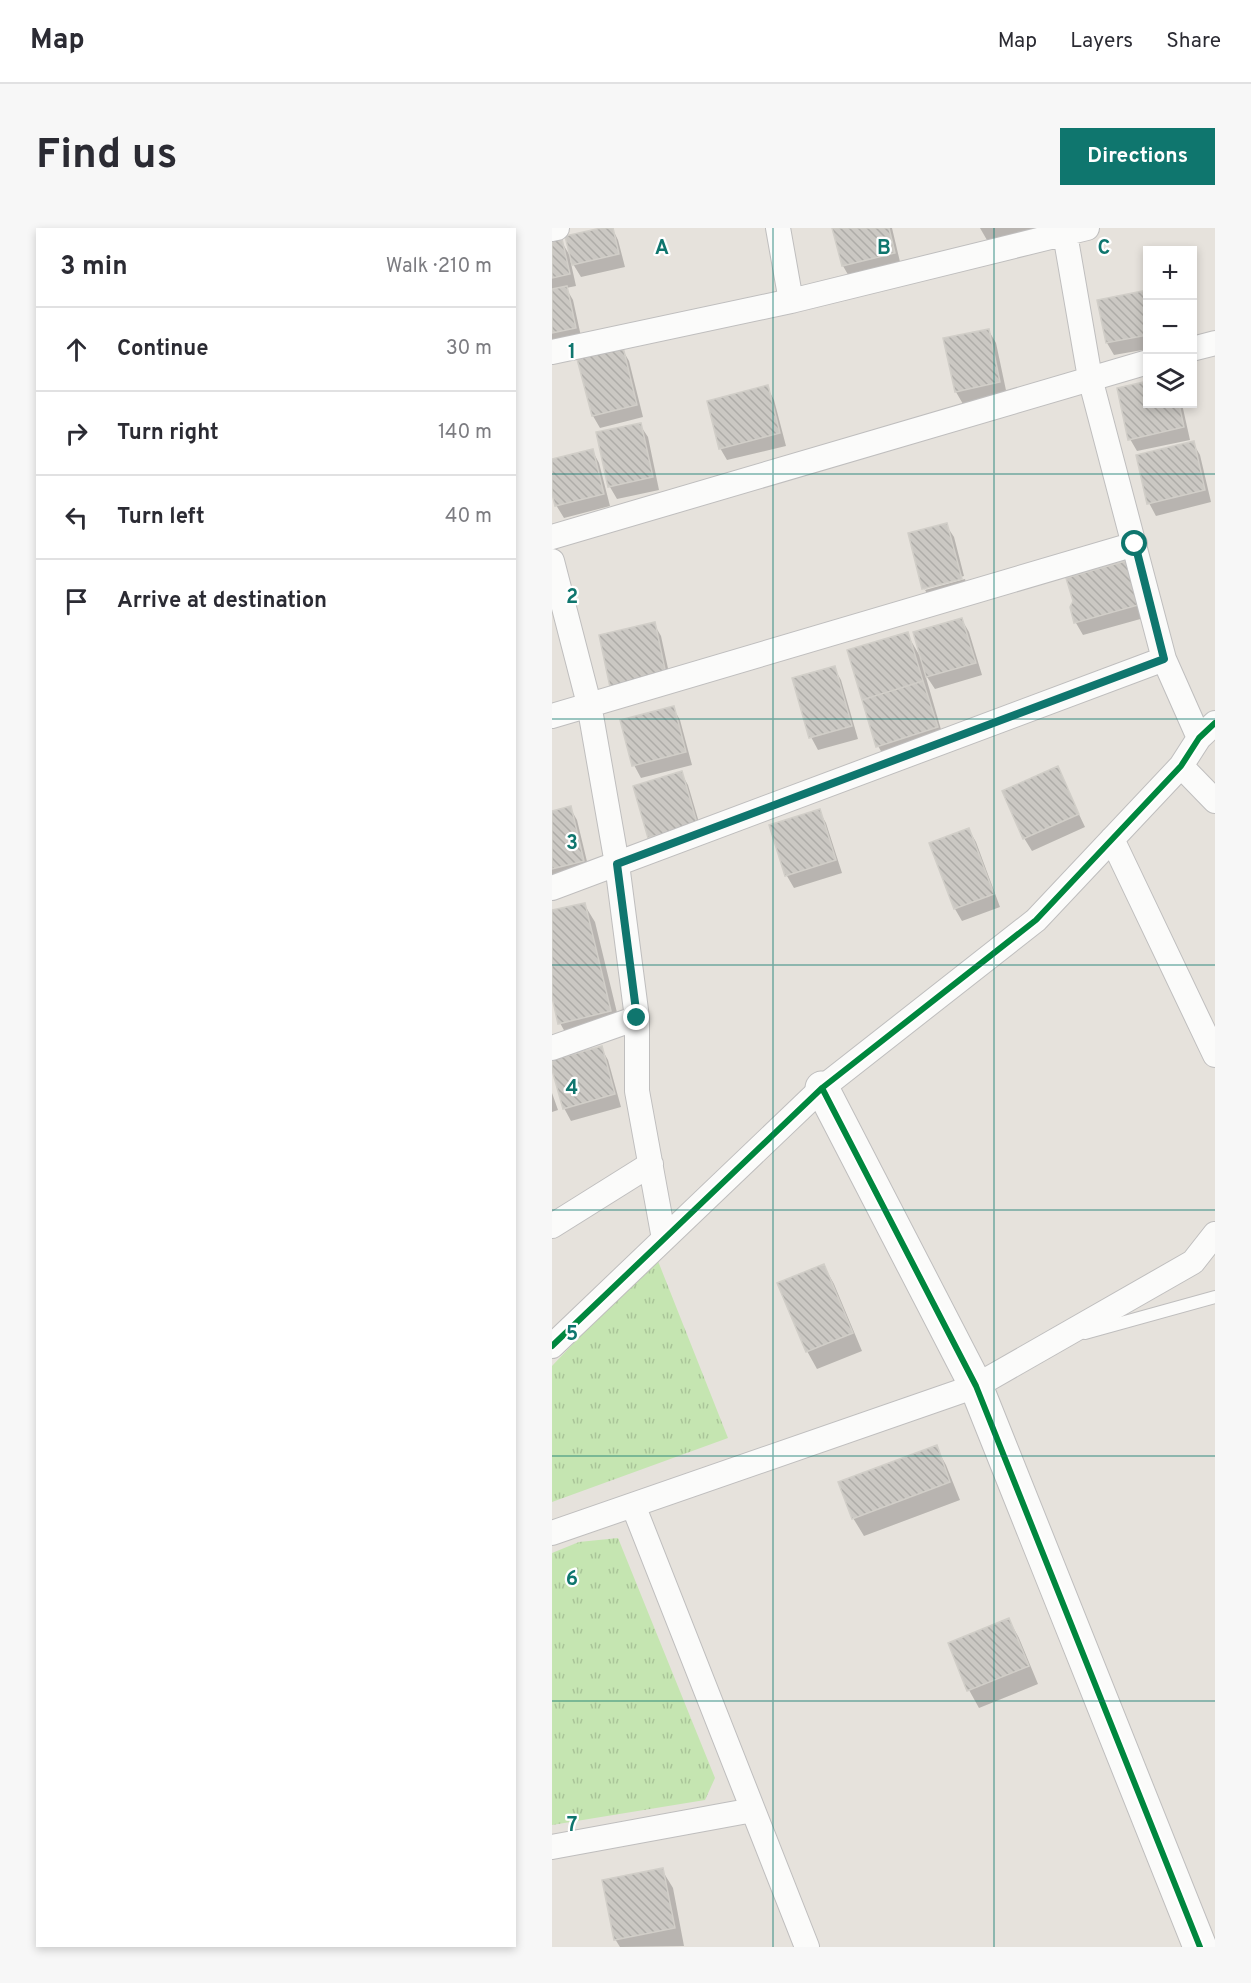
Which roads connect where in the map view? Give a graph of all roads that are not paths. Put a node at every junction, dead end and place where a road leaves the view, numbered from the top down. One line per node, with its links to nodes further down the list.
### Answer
1 (556, 228): 3 (street)
2 (778, 228): 5 (street)
3 (552, 229)
4 (1072, 230): 5 (street); 10 (street)
5 (791, 301): 8 (street)
6 (1215, 343): 7 (street)
7 (1197, 348)
8 (552, 352)
9 (1143, 363): 10 (street)
10 (1090, 378): 11 (street); 12 (street)
11 (552, 537)
12 (1135, 544): 14 (street); 15 (street)
13 (552, 561): 15 (street)
14 (1164, 659): 17 (street); 21 (street)
15 (590, 704): 16 (street); 21 (street)
16 (552, 717)
17 (1207, 730): 18 (street)
18 (1181, 766): 19 (street); 20 (street)
19 (1215, 801)
20 (1112, 839): 25 (street); 26 (street)
21 (617, 864): 22 (street); 23 (street)
22 (552, 888)
23 (637, 1018): 24 (street); 27 (street)
24 (552, 1048)
25 (1215, 1055)
26 (822, 1088): 30 (street); 34 (street)
27 (651, 1164): 28 (street); 30 (street)
28 (552, 1226)
29 (1215, 1234): 32 (street)
30 (664, 1239): 33 (street)
31 (1215, 1297): 32 (lane)
32 (1050, 1344): 34 (street)
33 (552, 1346)
34 (976, 1386): 35 (street); 40 (street)
35 (633, 1505): 36 (street); 37 (street)
36 (552, 1533)
37 (753, 1810): 38 (street); 39 (street)
38 (552, 1847)
39 (807, 1947)
40 (1200, 1947)

